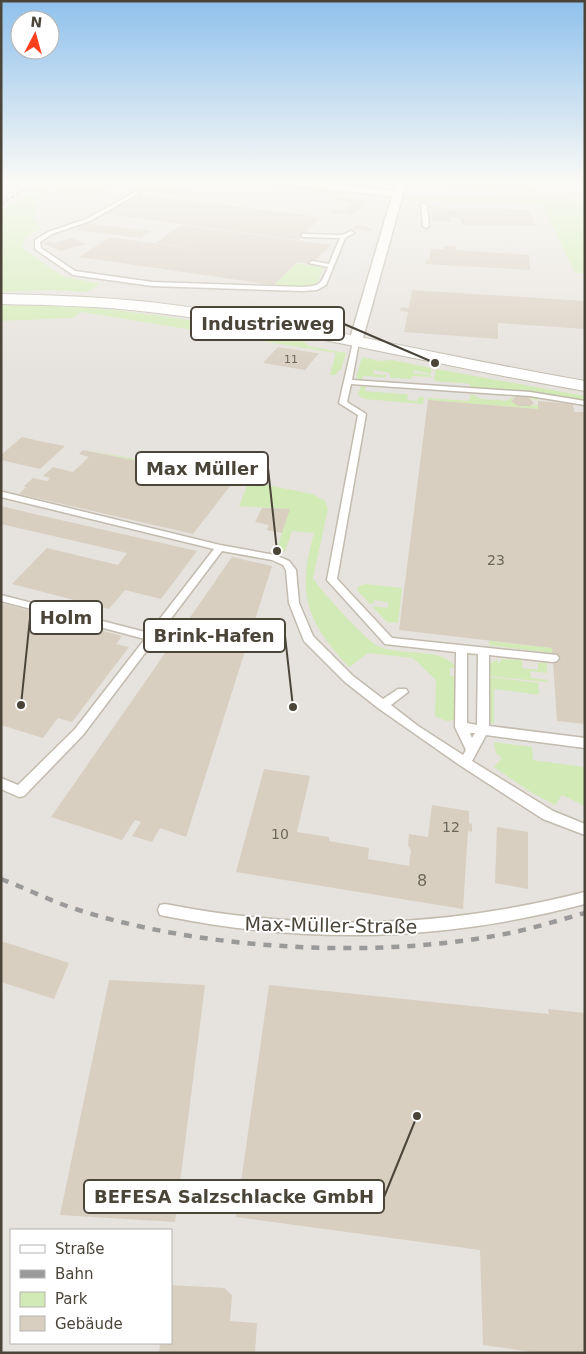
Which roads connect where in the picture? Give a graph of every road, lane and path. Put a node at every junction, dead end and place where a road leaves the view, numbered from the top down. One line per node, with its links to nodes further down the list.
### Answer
1 (38, 246): 5 (lane)
2 (339, 246): 5 (lane)
3 (383, 246): 7 (street)
4 (312, 263): 5 (lane)
5 (331, 266)
6 (1, 299): 7 (street)
7 (356, 342): 8 (lane); 9 (street)
8 (347, 382): 10 (lane); 15 (lane)
9 (585, 386)
10 (585, 403)
11 (3, 495): 12 (lane)
12 (220, 548): 14 (lane); 19 (lane)
13 (1, 598): 14 (lane)
14 (152, 637): 25 (lane)
15 (462, 648): 16 (lane); 20 (lane)
16 (484, 650): 17 (lane); 21 (lane)
17 (553, 658)
18 (402, 692): 19 (lane)
19 (382, 705): 24 (lane)
20 (461, 727): 21 (lane); 23 (lane)
21 (483, 730): 22 (lane); 23 (lane)
22 (585, 743)
23 (472, 750): 24 (lane)
24 (465, 763): 26 (lane)
25 (1, 783)
26 (585, 830)
27 (585, 898): 28 (lane, Max-Müller-Straße)
28 (165, 910)

